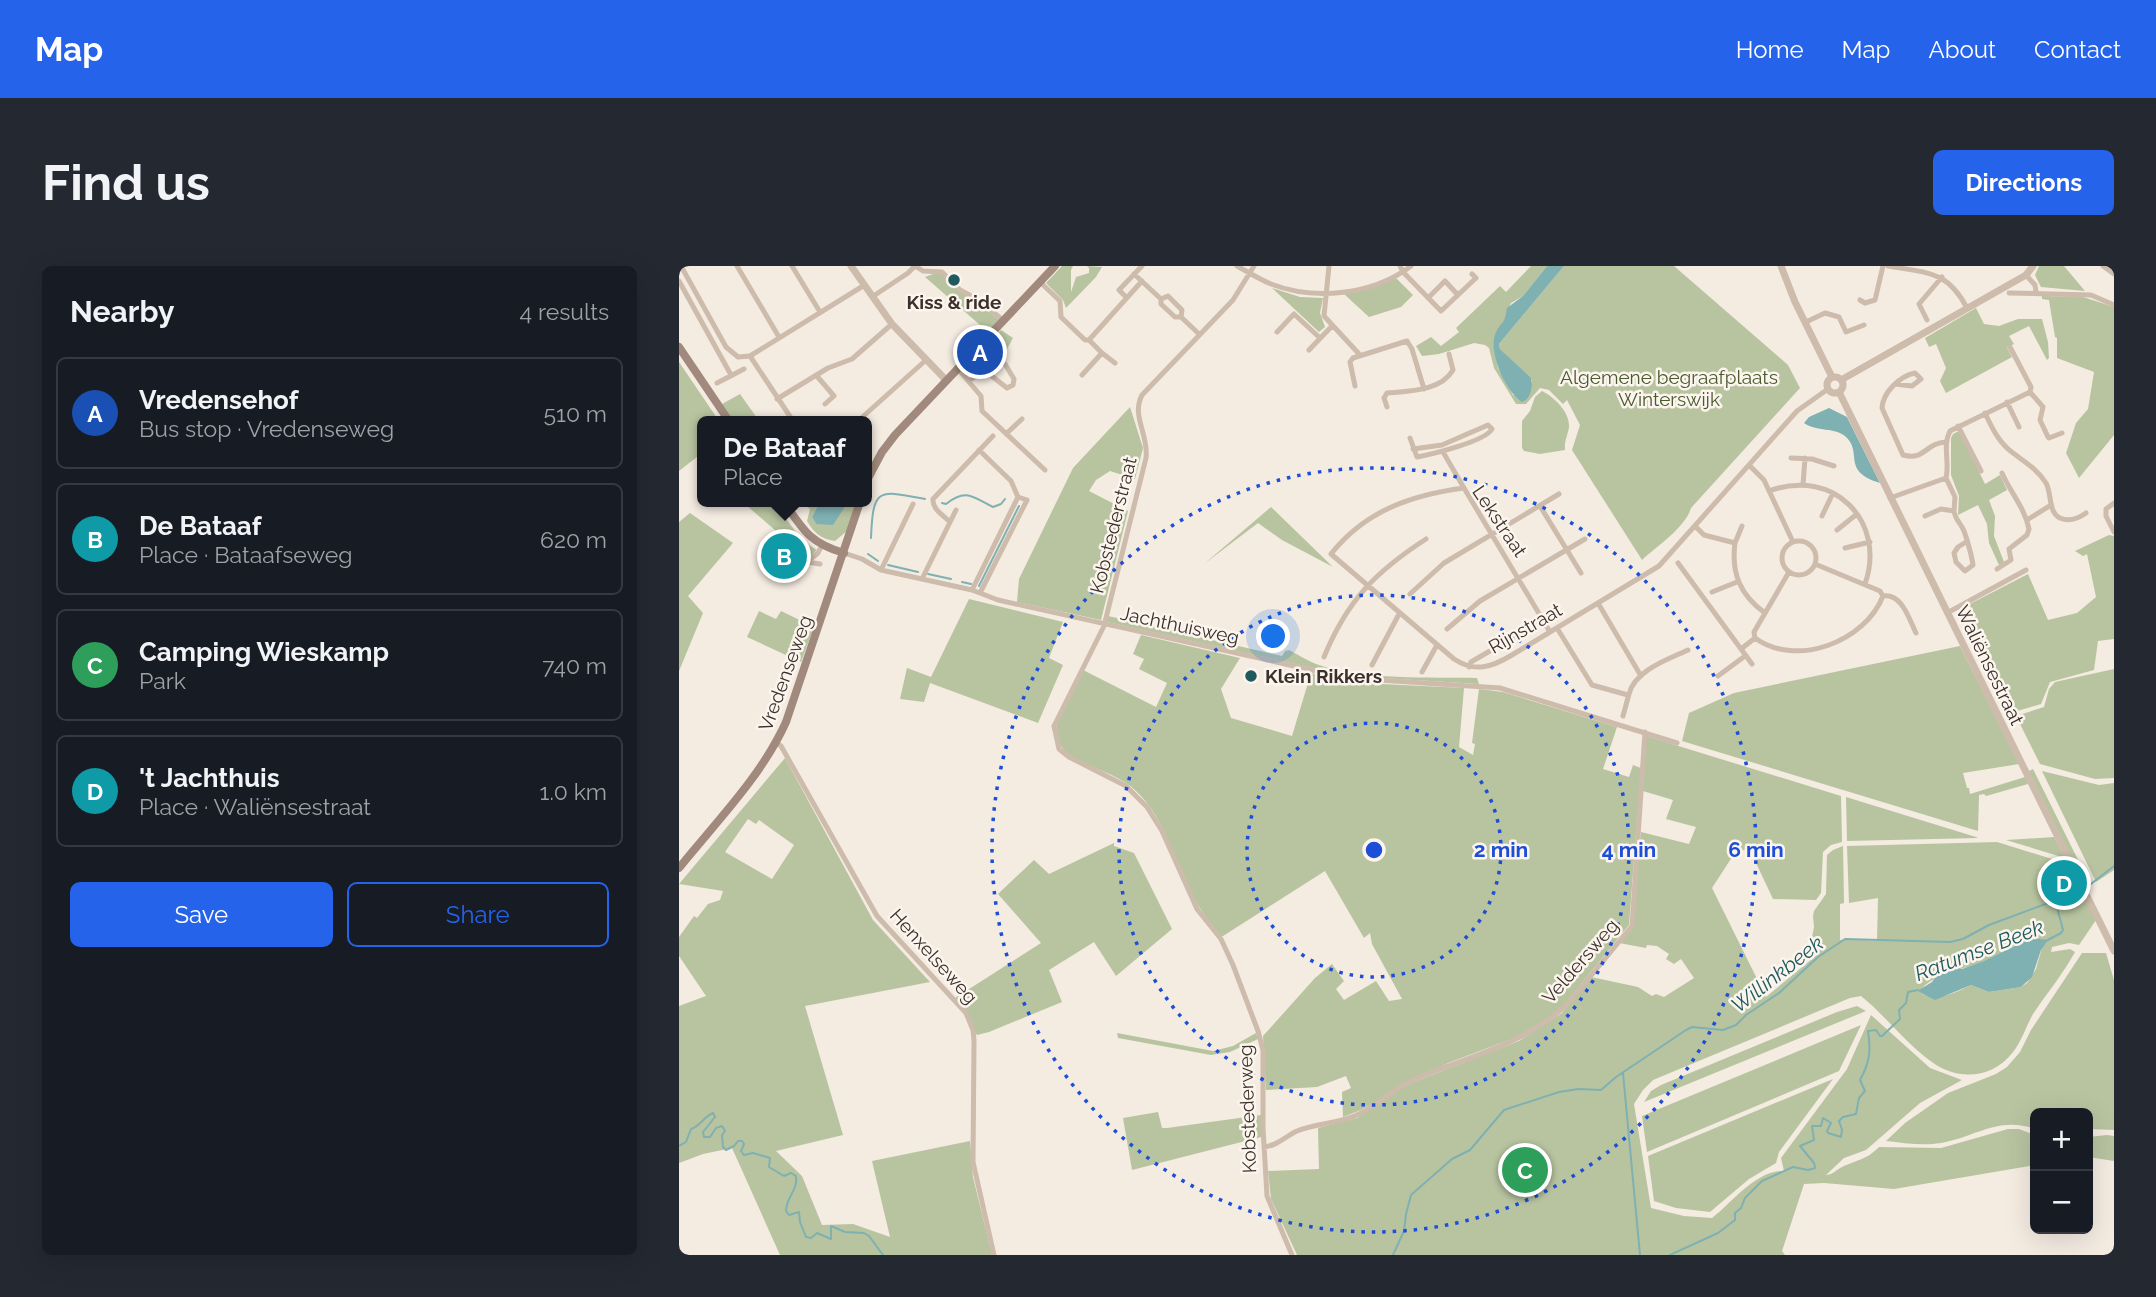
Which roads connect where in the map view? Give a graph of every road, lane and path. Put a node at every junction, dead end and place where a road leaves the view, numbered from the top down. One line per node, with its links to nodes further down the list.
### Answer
1 (681, 266): 24 (street)
2 (737, 266): 51 (street)
3 (792, 266): 40 (street)
4 (851, 266): 28 (street)
5 (915, 266): 34 (street); 43 (street)
6 (1055, 266): 27 (main road)
7 (1142, 266): 19 (street)
8 (1237, 266): 18 (street)
9 (1254, 266): 18 (street, Kobstederstraat)
10 (1329, 266): 30 (street)
11 (1411, 266): 17 (street)
12 (1781, 266): 44 (street)
13 (1886, 266): 21 (street); 37 (street)
14 (2033, 266): 23 (street)
15 (2103, 266): 22 (street)
16 (1932, 267): 21 (street)
17 (1402, 269): 30 (street); 35 (street)
18 (1249, 273): 30 (street); 49 (street, Kobstederstraat)
19 (1134, 274): 26 (street); 33 (street)
20 (1472, 274): 32 (street)
21 (1928, 274): 25 (street)
22 (2114, 274)
23 (2026, 275): 29 (street); 39 (street)
24 (681, 277): 50 (street); 54 (street)
25 (1943, 277): 39 (street); 42 (street)
26 (1142, 281): 33 (street); 36 (street)
27 (1040, 282): 43 (main road); 53 (street)
28 (863, 286): 34 (street); 40 (street)
29 (2036, 292): 31 (street); 38 (street)
30 (1326, 293): 47 (street)
31 (2009, 293)
32 (1458, 295): 35 (street); 35 (street)
33 (1126, 297): 53 (street)
34 (871, 298): 45 (street)
35 (1428, 298)
36 (1161, 299): 41 (street); 41 (street)
37 (1860, 300)
38 (2114, 305)
39 (1967, 308): 73 (street)
40 (820, 312): 51 (street)
41 (1181, 317): 49 (street)
42 (1927, 320)
43 (1004, 321): 65 (main road)
44 (1805, 322): 46 (street); 70 (street)
45 (892, 324): 62 (street); 68 (street)
46 (1864, 324)
47 (1332, 326): 52 (street); 60 (street)
48 (1277, 332): 52 (street)
49 (1199, 334): 171 (street, Kobstederstraat)
50 (720, 337): 54 (street); 61 (street)
51 (779, 337): 61 (street)
52 (1320, 338): 57 (street)
53 (1089, 340): 58 (street)
54 (713, 341): 67 (street)
55 (679, 347): 86 (main road)
56 (2010, 347): 79 (street)
57 (1309, 350)
58 (1103, 353): 63 (street); 69 (street)
59 (1449, 354): 77 (street)
60 (1360, 355): 76 (street); 77 (street)
61 (750, 356): 81 (street)
62 (926, 360): 71 (street); 88 (street)
63 (1115, 363)
64 (744, 369): 67 (street)
65 (958, 369): 71 (main road); 72 (street)
66 (984, 370): 66 (street); 72 (street)
67 (731, 375): 74 (street)
68 (816, 375): 81 (street); 83 (street)
69 (1082, 375)
70 (1832, 377): 73 (street); 78 (street)
71 (946, 380): 104 (main road)
72 (969, 380): 92 (street)
73 (1842, 380): 80 (street)
74 (717, 383)
75 (1895, 384): 96 (street)
76 (1355, 386)
77 (1424, 389): 84 (street)
78 (1828, 389): 80 (street); 102 (street, Rijnstraat)
79 (2030, 391): 82 (street); 93 (street)
80 (1839, 392): 115 (street, Waliënsestraat)
81 (777, 399): 87 (street)
82 (2007, 402): 85 (street); 91 (street)
83 (825, 404)
84 (1387, 407)
85 (1985, 413): 90 (street); 118 (street)
86 (726, 416)
87 (789, 416)
88 (864, 416)
89 (1022, 419): 92 (street)
90 (1958, 426): 96 (street); 106 (street)
91 (2019, 427)
92 (1007, 433): 105 (street)
93 (2062, 433)
94 (993, 436): 98 (street)
95 (1410, 438): 97 (street)
96 (1945, 443): 108 (street)
97 (1413, 449): 99 (street); 99 (street)
98 (979, 450): 114 (street); 129 (street)
99 (1443, 452): 110 (street)
100 (1791, 458): 101 (street)
101 (1805, 458): 103 (street); 109 (street)
102 (1749, 466): 111 (street); 131 (street, Rijnstraat)
103 (1833, 466)
104 (872, 470)
105 (1045, 470)
106 (1981, 471)
107 (2002, 473): 128 (street)
108 (1946, 478): 115 (street); 123 (street)
109 (1803, 485): 111 (street); 112 (street)
110 (1464, 488): 134 (street, Lekstraat); 145 (street, Lekstraat)
111 (1769, 491): 137 (street)
112 (1833, 493): 125 (street); 126 (street)
113 (1559, 494): 119 (street)
114 (1018, 497): 161 (street); 163 (street)
115 (1890, 498): 168 (street, Waliënsestraat)
116 (2114, 503): 133 (street)
117 (913, 504): 151 (street)
118 (2052, 505): 124 (street); 128 (street)
119 (1540, 506): 134 (street); 143 (street)
120 (788, 507): 141 (main road)
121 (858, 507): 144 (main road, Vredenseweg)
122 (955, 510): 129 (street)
123 (1954, 511): 127 (street); 139 (street)
124 (2087, 513)
125 (1857, 514): 132 (street); 138 (street)
126 (1822, 516)
127 (1925, 516)
128 (2027, 520): 150 (street)
129 (950, 522): 156 (street)
130 (1742, 526): 140 (street)
131 (1696, 527): 140 (street); 166 (street, Rijnstraat)
132 (1837, 530)
133 (2114, 533)
134 (1492, 534): 157 (street, Lekstraat); 164 (street)
135 (1426, 539): 160 (street)
136 (1585, 539): 143 (street)
137 (1793, 542): 149 (street); 153 (street)
138 (1870, 542): 142 (street); 159 (street)
139 (1966, 542): 139 (street)
140 (1735, 543): 158 (street)
141 (822, 545): 144 (main road); 146 (street)
142 (1845, 548)
143 (1567, 550): 154 (street); 157 (street)
144 (844, 553): 151 (street, Jachthuisweg); 191 (main road, Vredenseweg)
145 (1336, 560): 160 (street, Rijnstraat)
146 (807, 562): 148 (street); 155 (street)
147 (1678, 563): 178 (street)
148 (820, 564)
149 (1815, 564): 153 (street); 159 (street)
150 (1997, 569)
151 (881, 570): 156 (street, Jachthuisweg)
152 (2026, 570): 168 (street)
153 (1790, 572): 167 (street)
154 (1581, 573)
155 (777, 579)
156 (922, 579): 161 (street, Jachthuisweg)
157 (1519, 579): 170 (street, Lekstraat); 173 (street)
158 (1737, 582): 162 (street); 167 (street)
159 (1865, 584): 165 (street)
160 (1366, 585): 169 (street, Rijnstraat); 181 (street)
161 (972, 590): 163 (street, Jachthuisweg)
162 (1712, 592)
163 (980, 593): 171 (street, Jachthuisweg)
164 (1411, 594)
165 (1883, 596): 175 (street); 176 (street)
166 (1598, 603): 172 (street, Rijnstraat); 186 (street)
167 (1765, 613): 176 (street)
168 (1947, 613): 194 (street, Waliënsestraat)
169 (1399, 614): 177 (street, Rijnstraat); 183 (street)
170 (1543, 620): 174 (street, Lekstraat); 184 (street)
171 (1104, 626): 190 (street, Jachthuisweg); 195 (street, Kobstederweg)
172 (1557, 628): 174 (street, Rijnstraat); 188 (street)
173 (1447, 629)
174 (1550, 632): 184 (street, Rijnstraat)
175 (1916, 634)
176 (1755, 638): 178 (street)
177 (1437, 645): 184 (street, Rijnstraat); 185 (street)
178 (1741, 649): 180 (street)
179 (1688, 650): 186 (street)
180 (1745, 656): 182 (street); 187 (street)
181 (1324, 657)
182 (1752, 664)
183 (1372, 665)
184 (1469, 667)
185 (1422, 672)
186 (1641, 676): 188 (street)
187 (1718, 676)
188 (1628, 695): 189 (street)
189 (1623, 716)
190 (1645, 732): 192 (street, Jachthuisweg); 195 (street, Veldersweg)
191 (777, 743): 193 (main road, Vredenseweg); 196 (street, Henxelseweg)
192 (1677, 743)
193 (679, 868)
194 (2114, 951)
195 (1264, 1147): 197 (street, Kobstederweg)
196 (994, 1255)
197 (1292, 1255)

